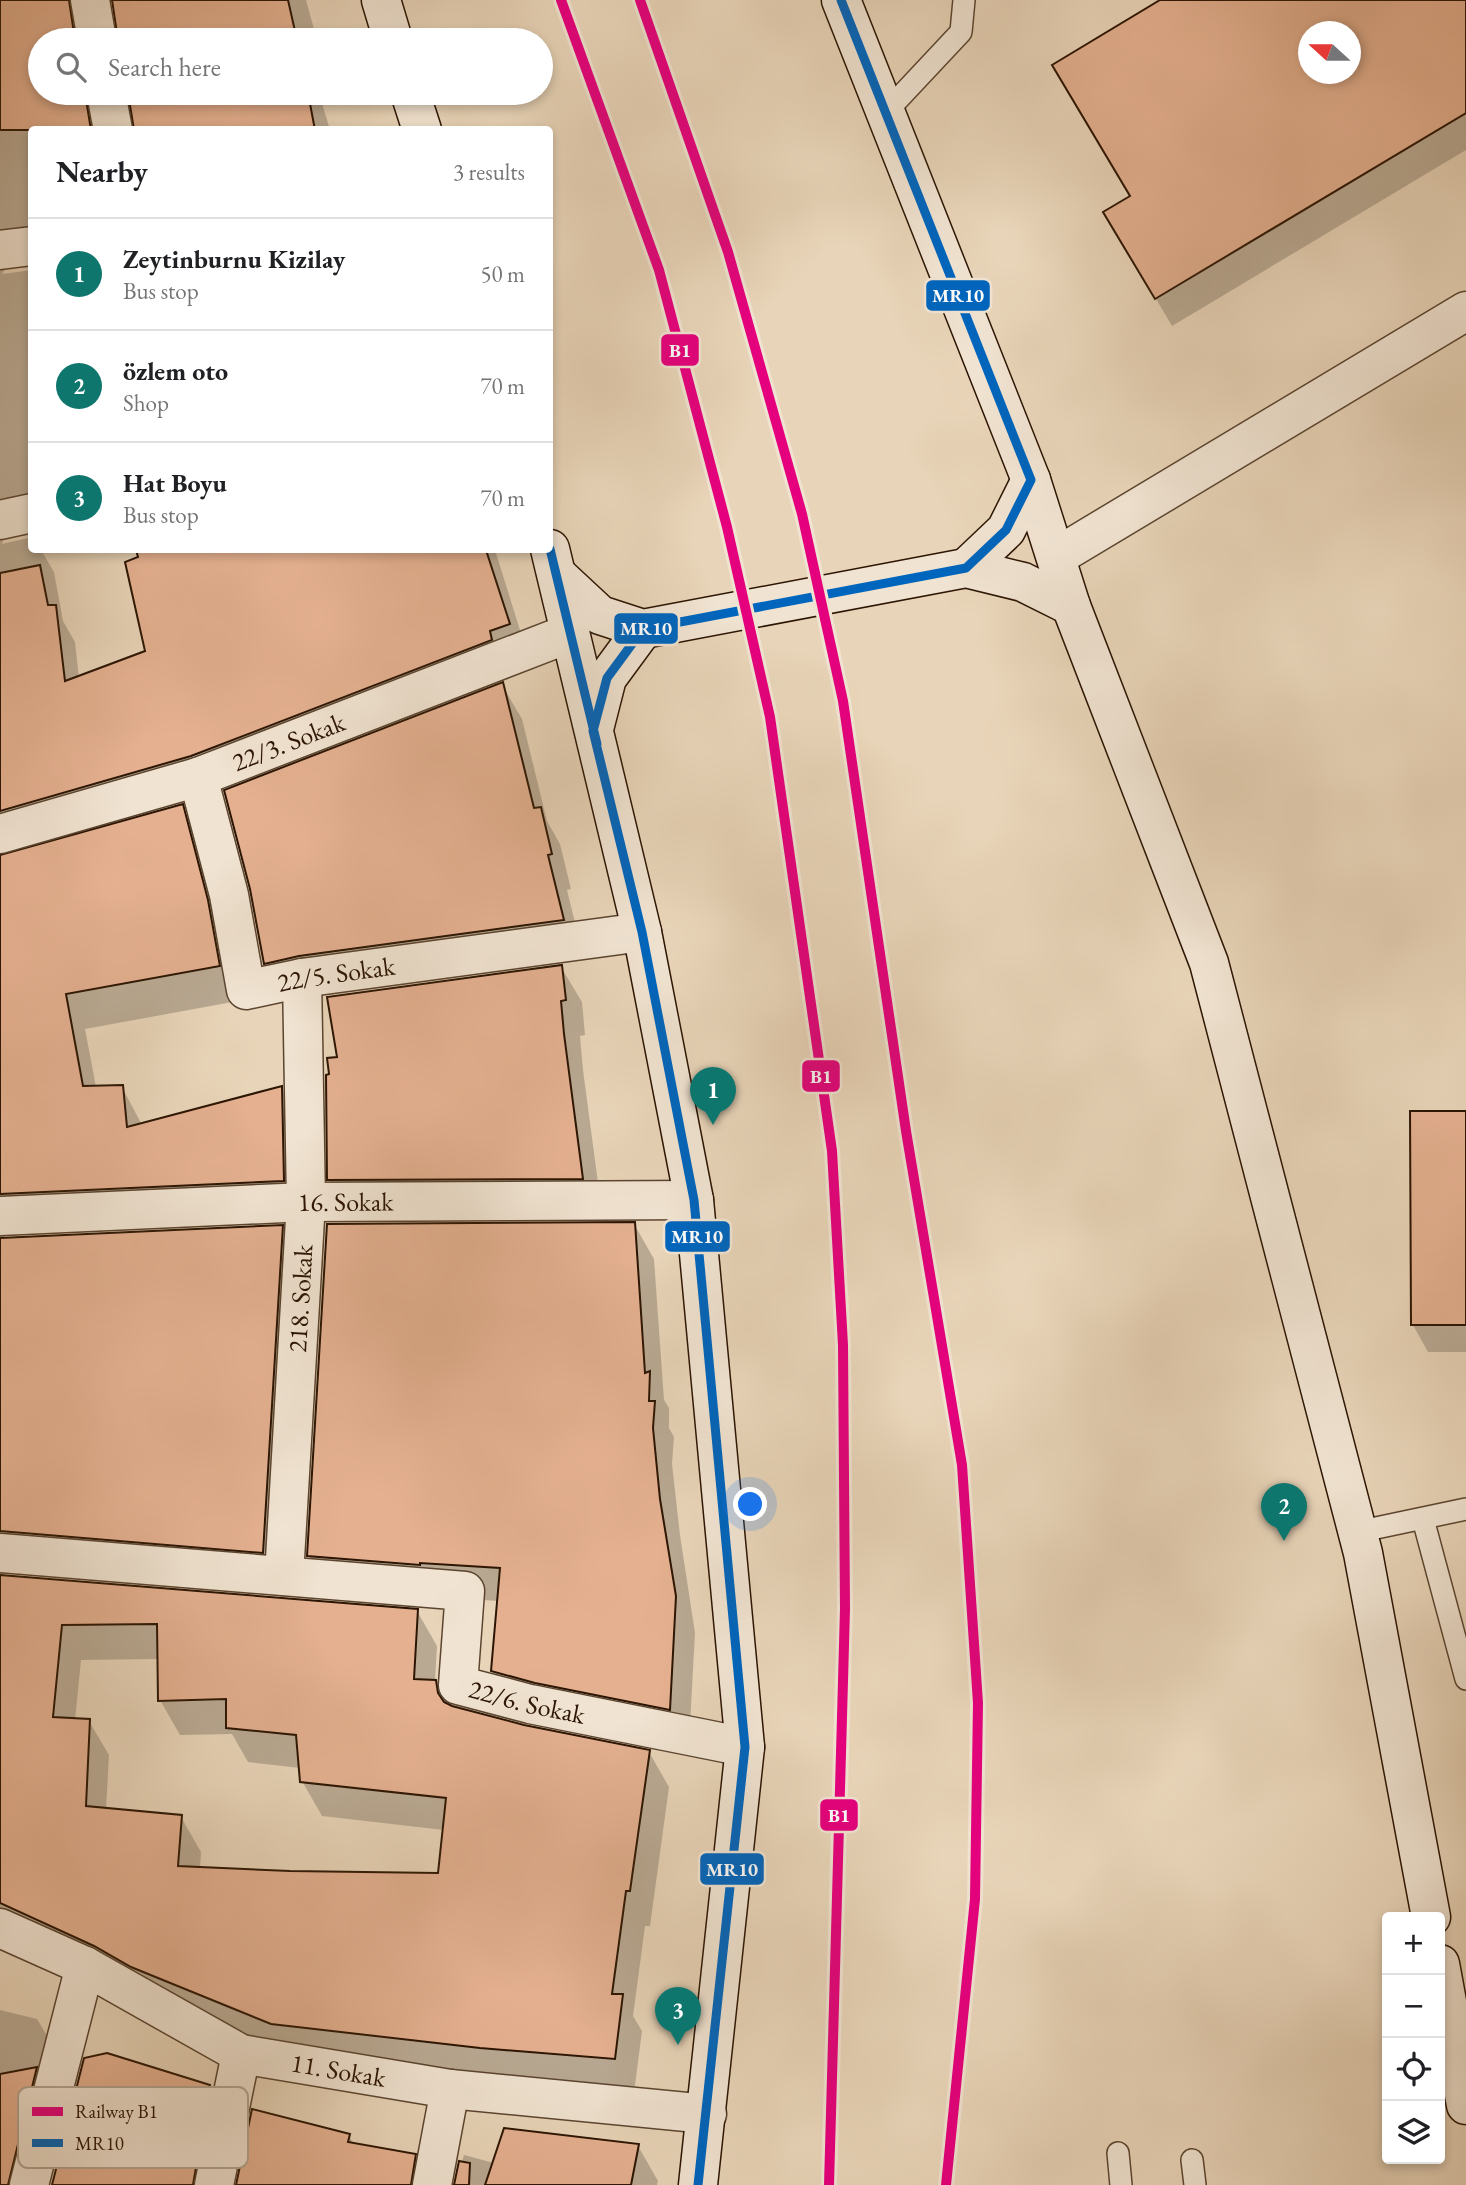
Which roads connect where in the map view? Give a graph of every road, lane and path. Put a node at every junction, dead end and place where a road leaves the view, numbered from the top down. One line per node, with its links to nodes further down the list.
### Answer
1 (89, 0): 5 (street)
2 (380, 0): 6 (street)
3 (841, 0): 9 (street)
4 (964, 0): 9 (lane)
5 (95, 28)
6 (389, 28)
7 (108, 105): 10 (street)
8 (414, 105): 11 (street)
9 (886, 112): 15 (street)
10 (112, 126)
11 (421, 126)
12 (28, 246): 13 (street)
13 (0, 250)
14 (1466, 311): 18 (street)
15 (1031, 480): 18 (street); 20 (street)
16 (28, 514): 17 (street)
17 (0, 520)
18 (1056, 557): 21 (street)
19 (553, 562): 22 (street); 23 (street)
20 (966, 568): 21 (street); 22 (street)
21 (1071, 606): 34 (street)
22 (643, 629): 24 (street)
23 (570, 633): 24 (street); 25 (street, 22/3. Sokak)
24 (593, 731): 27 (street)
25 (198, 777): 26 (street, 22/3. Sokak); 28 (street, 22/5. Sokak)
26 (0, 834)
27 (642, 932): 28 (street, 22/5. Sokak); 29 (street)
28 (302, 978): 30 (street, 218. Sokak)
29 (694, 1199): 30 (street, 16. Sokak); 38 (street)
30 (306, 1202): 31 (street, 16. Sokak); 36 (street, 218. Sokak)
31 (0, 1216)
32 (1466, 1509): 33 (lane)
33 (1423, 1518): 34 (lane); 37 (lane)
34 (1357, 1532): 39 (street)
35 (0, 1553): 36 (street)
36 (284, 1576): 38 (street, 22/6. Sokak)
37 (1466, 1679)
38 (745, 1747): 48 (street)
39 (1430, 1912)
40 (0, 1928): 41 (street, 11. Sokak)
41 (85, 1966): 43 (street, 11. Sokak); 44 (street)
42 (1442, 1975): 47 (street)
43 (242, 2054): 45 (street); 46 (street, 11. Sokak)
44 (54, 2087)
45 (235, 2087)
46 (450, 2090): 48 (street, 11. Sokak); 53 (street)
47 (1466, 2105)
48 (707, 2114): 54 (street)
49 (1118, 2153): 55 (lane)
50 (1192, 2160): 56 (lane)
51 (33, 2168): 52 (street)
52 (29, 2185)
53 (432, 2185)
54 (698, 2185)
55 (1121, 2185)
56 (1195, 2185)

